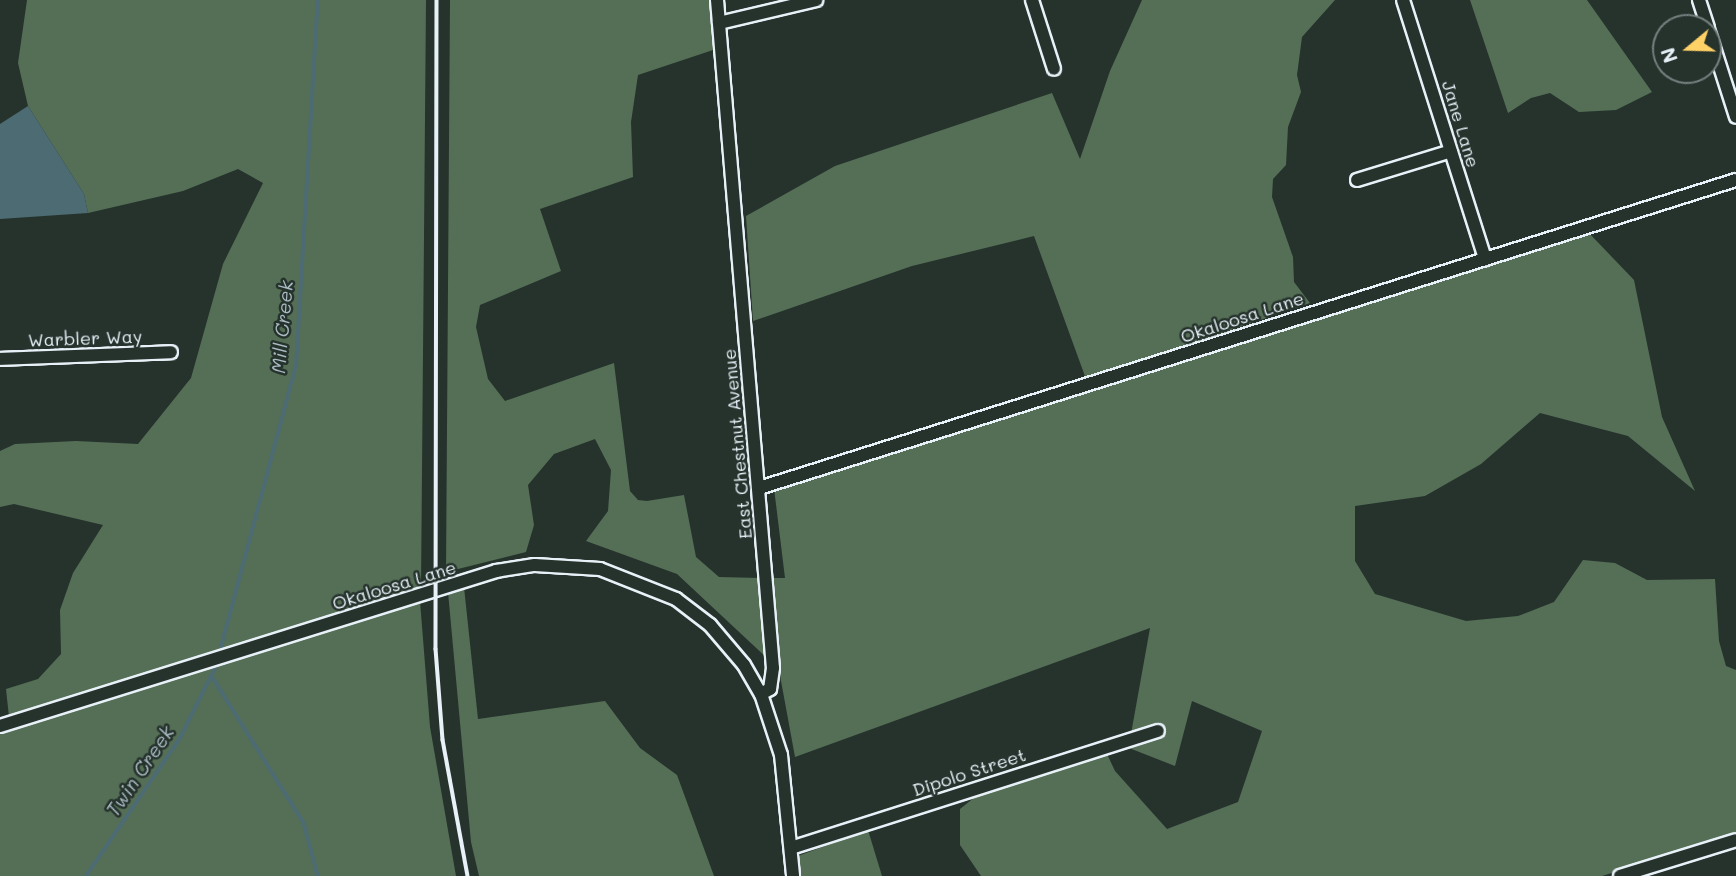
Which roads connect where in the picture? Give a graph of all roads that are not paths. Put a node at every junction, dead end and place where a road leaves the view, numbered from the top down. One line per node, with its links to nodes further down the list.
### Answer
1 (718, 0): 5 (street, East Chestnut Avenue)
2 (816, 0): 5 (street)
3 (1032, 0): 6 (street)
4 (1403, 0): 9 (street, Jane Lane)
5 (719, 23): 15 (street, East Chestnut Avenue)
6 (1054, 69)
7 (1722, 73): 8 (street)
8 (1736, 117)
9 (1451, 151): 10 (street); 12 (street, Jane Lane)
10 (1357, 180)
11 (1736, 180): 12 (street, Okaloosa Lane)
12 (1485, 259): 15 (street, Okaloosa Lane)
13 (171, 352): 14 (street, Warbler Way)
14 (0, 359)
15 (759, 488): 16 (street, East Chestnut Avenue)
16 (761, 694): 17 (street, Okaloosa Lane); 20 (street)
17 (0, 726)
18 (1158, 731): 20 (street, Dipolo Street)
19 (1736, 840): 22 (street)
20 (791, 848): 21 (street)
21 (793, 876)
22 (1620, 876)

